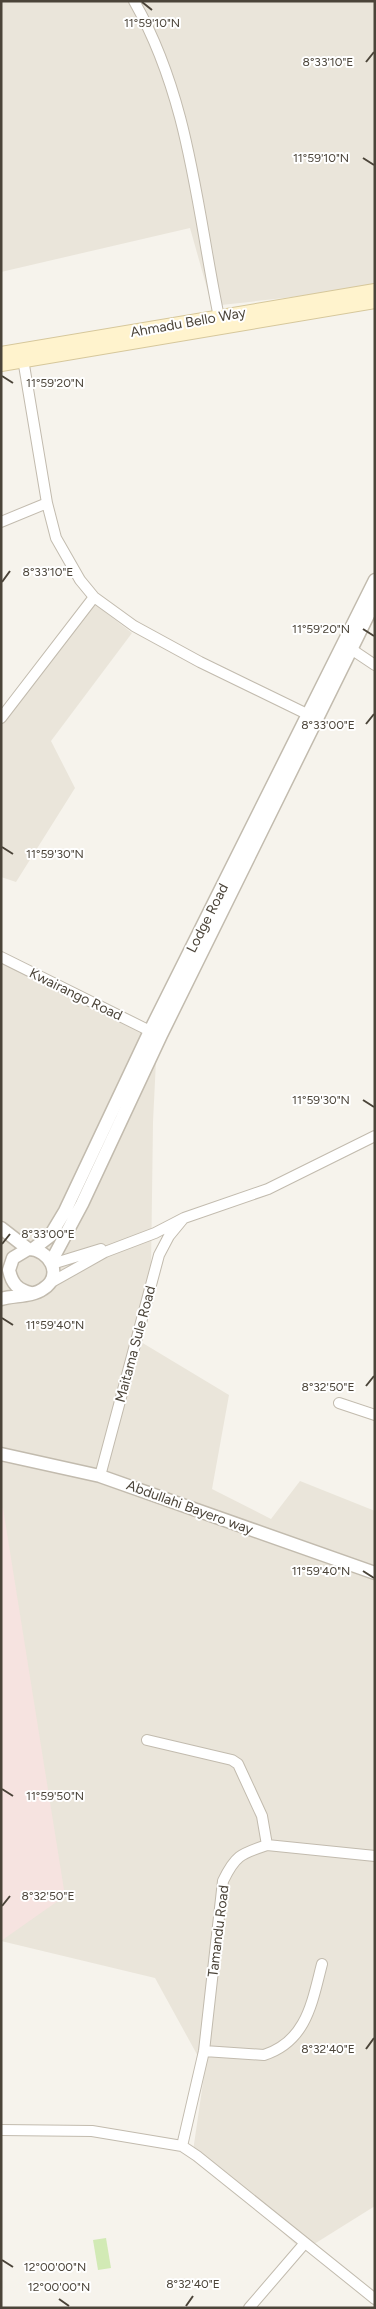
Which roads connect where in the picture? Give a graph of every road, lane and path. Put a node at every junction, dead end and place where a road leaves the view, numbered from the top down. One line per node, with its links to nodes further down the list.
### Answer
1 (134, 1): 5 (street)
2 (375, 291): 4 (main road, Ahmadu Bello Way)
3 (375, 301): 4 (main road, Ahmadu Bello Way)
4 (289, 310): 5 (main road, Ahmadu Bello Way)
5 (220, 322): 7 (main road, Ahmadu Bello Way)
6 (1, 354): 7 (main road, Ahmadu Bello Way)
7 (23, 355): 8 (main road, Ahmadu Bello Way); 9 (street)
8 (1, 364)
9 (47, 503): 10 (street); 12 (street)
10 (1, 522)
11 (375, 580): 16 (street, Lodge Road)
12 (94, 597): 16 (street); 17 (street)
13 (375, 601): 14 (street, Lodge Road)
14 (351, 649): 15 (street); 25 (street, Lodge Road)
15 (375, 665)
16 (308, 715): 19 (street, Lodge Road)
17 (1, 718)
18 (1, 957): 19 (street, Kwairango Road)
19 (150, 1031): 24 (street, Lodge Road)
20 (375, 1136): 21 (street)
21 (184, 1218): 22 (street); 33 (street, Maitama Sule Road)
22 (170, 1224): 25 (street); 27 (street)
23 (5, 1231): 24 (street)
24 (22, 1253): 25 (street); 26 (street, Lodge Road); 28 (street)
25 (52, 1263): 27 (street)
26 (1, 1273)
27 (50, 1283): 28 (street)
28 (31, 1293): 29 (street)
29 (1, 1299)
30 (339, 1403): 31 (street)
31 (375, 1415)
32 (1, 1454): 33 (street, Abdullahi Bayero way)
33 (100, 1476): 34 (street, Abdullahi Bayero way)
34 (375, 1573)
35 (147, 1740): 36 (street)
36 (267, 1845): 37 (street, Tamandu Road); 39 (street, Tamandu Road)
37 (375, 1856)
38 (322, 1964): 39 (street)
39 (204, 2051): 41 (street, Tamandu Road)
40 (1, 2130): 41 (street)
41 (182, 2146): 42 (street)
42 (304, 2244): 43 (street); 44 (street)
43 (375, 2299)
44 (249, 2308)

